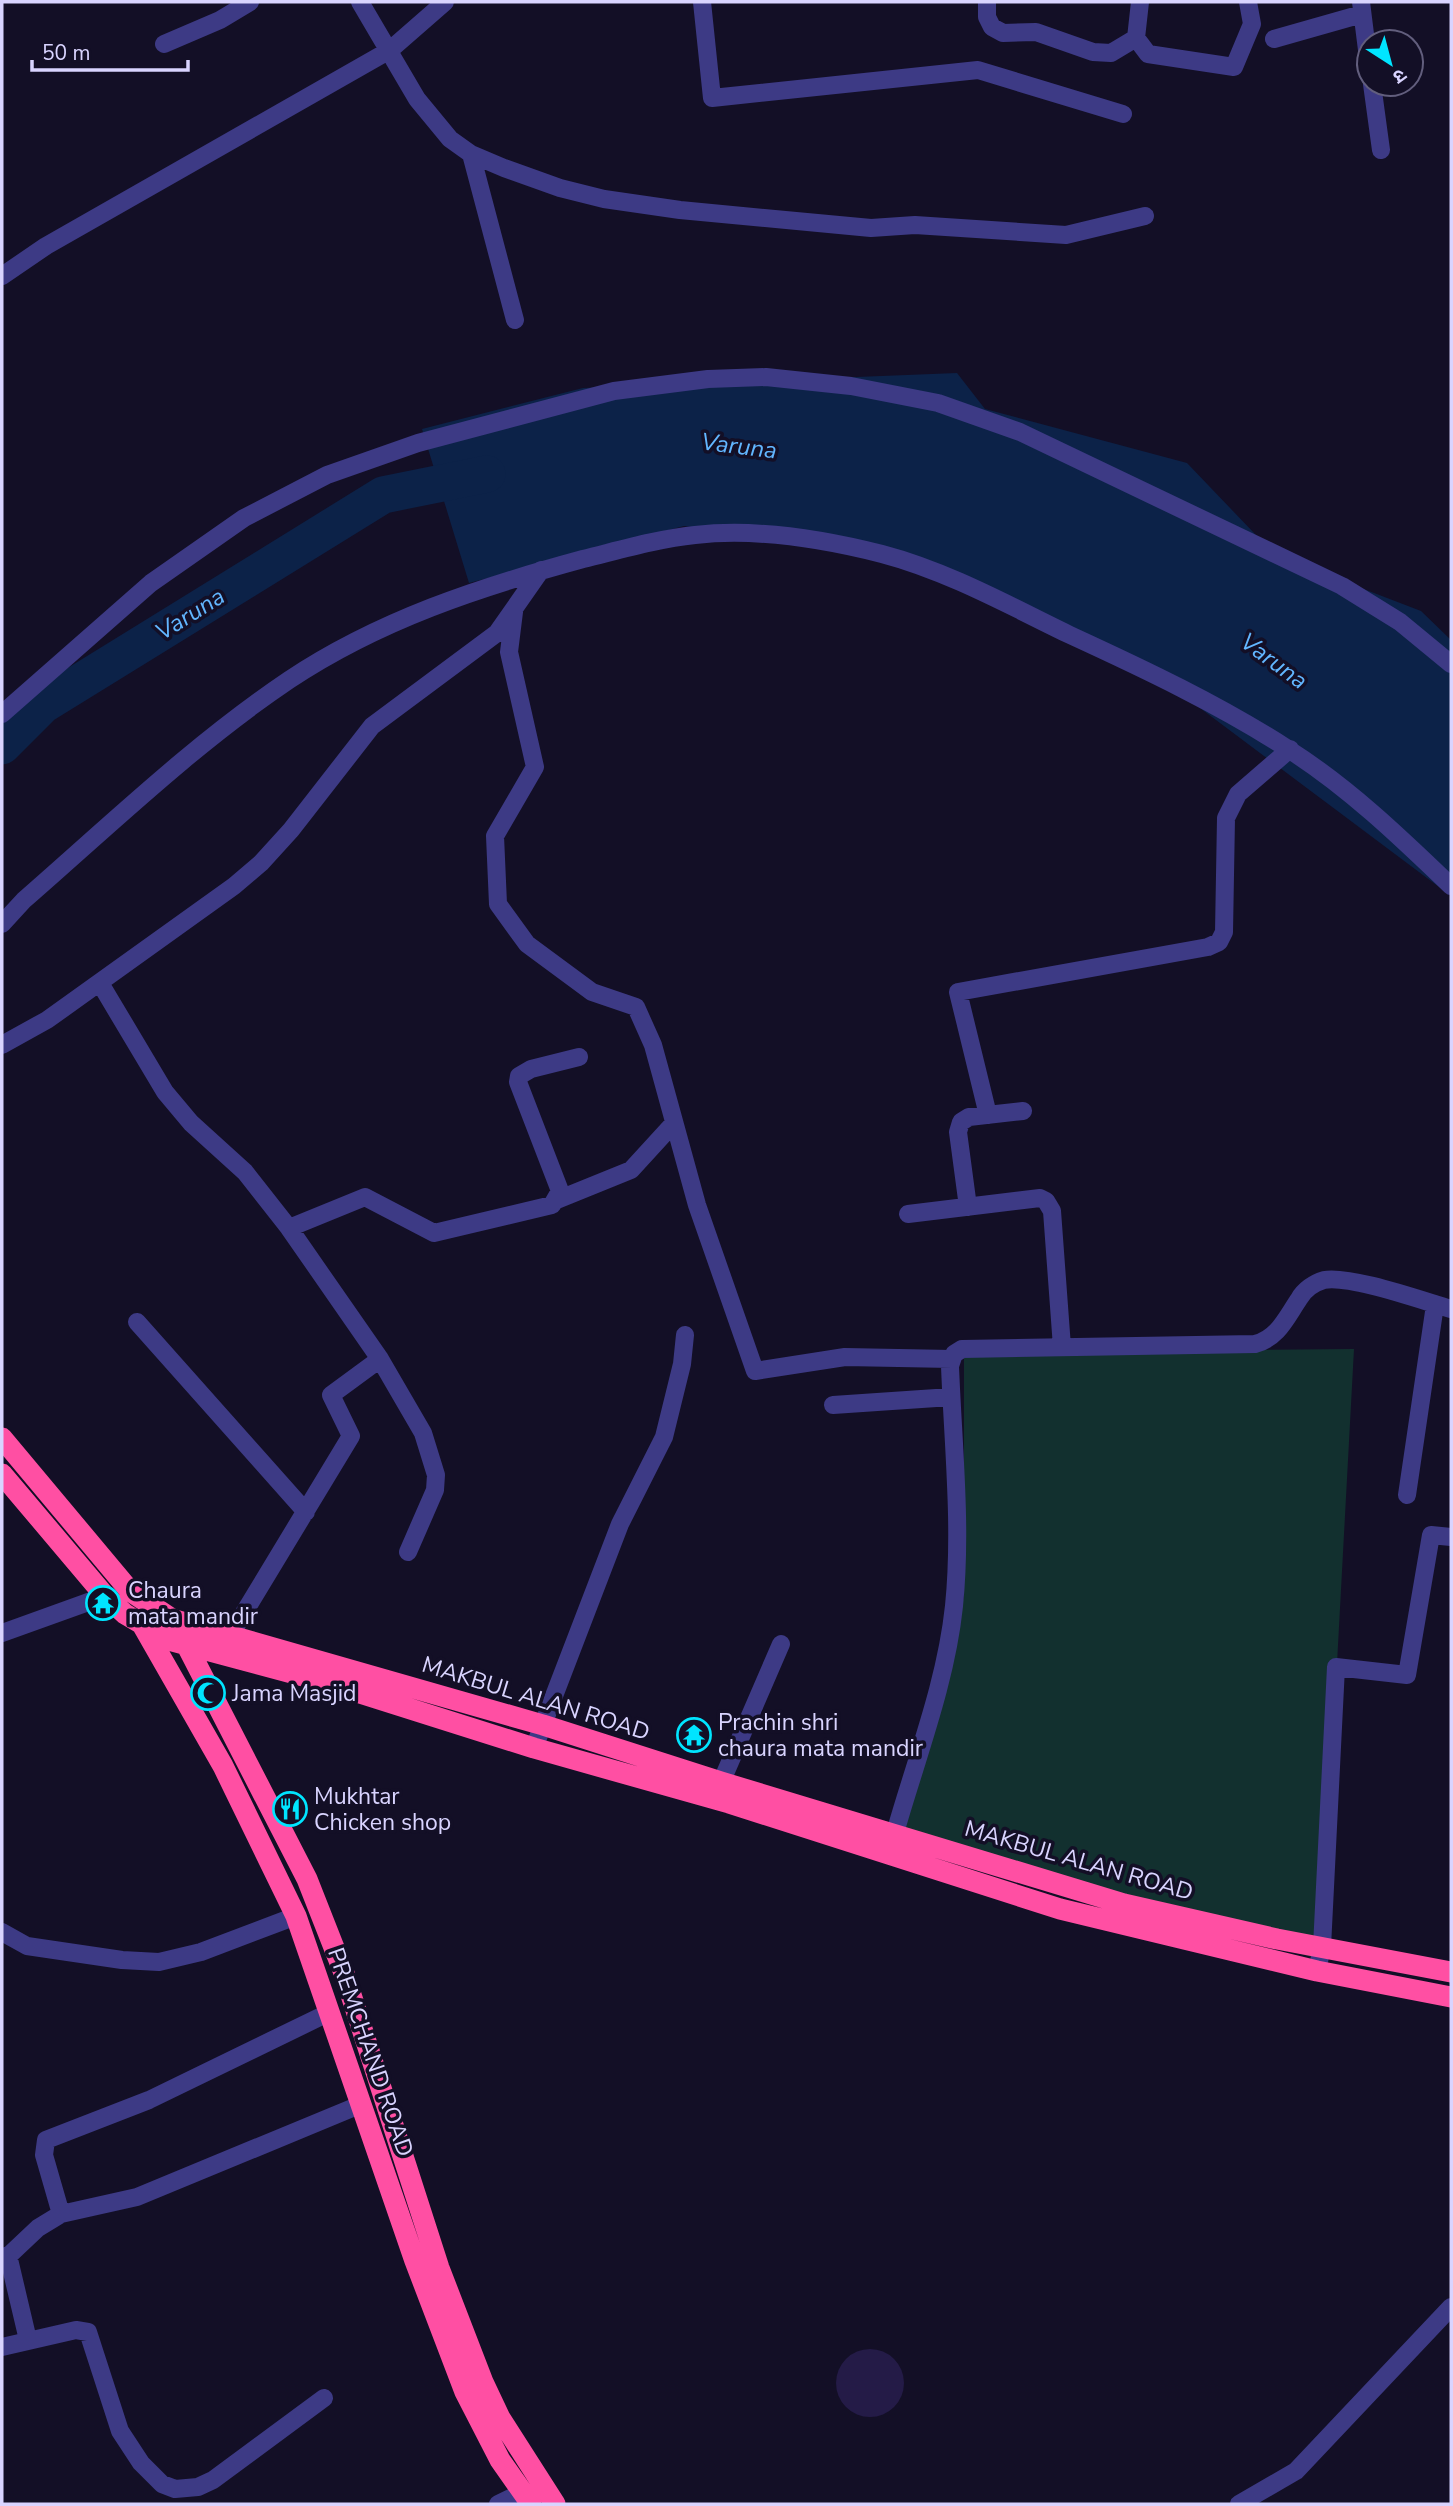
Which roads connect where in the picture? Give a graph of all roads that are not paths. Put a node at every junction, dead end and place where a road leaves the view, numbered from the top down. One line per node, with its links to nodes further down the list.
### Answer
1 (250, 2): 12 (street)
2 (360, 2): 13 (street)
3 (444, 2): 13 (street)
4 (702, 2): 15 (street)
5 (987, 2): 10 (street)
6 (1140, 2): 10 (street)
7 (1248, 2): 10 (street)
8 (1361, 8): 9 (street); 11 (street)
9 (1364, 28)
10 (1136, 38)
11 (1275, 39)
12 (164, 44)
13 (390, 50): 17 (street); 19 (street)
14 (1374, 98): 16 (street)
15 (1123, 114)
16 (1381, 150)
17 (471, 154): 18 (street); 20 (street)
18 (1146, 216)
19 (2, 276)
20 (515, 320)
21 (541, 570): 22 (street); 25 (street); 27 (street)
22 (514, 612): 28 (street); 33 (street)
23 (1451, 664): 24 (street)
24 (2, 714)
25 (1290, 749): 26 (street); 32 (street)
26 (1451, 886)
27 (2, 924)
28 (100, 983): 29 (street); 37 (street)
29 (2, 1045)
30 (579, 1057): 34 (street)
31 (1023, 1111): 32 (street)
32 (988, 1115): 35 (street)
33 (674, 1123): 34 (street); 43 (street)
34 (557, 1200): 37 (street)
35 (968, 1207): 36 (street); 41 (street)
36 (908, 1214)
37 (289, 1228): 42 (street)
38 (1443, 1307): 41 (street); 48 (street)
39 (137, 1322): 49 (street)
40 (685, 1335): 58 (street)
41 (1062, 1346): 43 (street)
42 (380, 1359): 49 (street); 51 (street)
43 (951, 1359): 44 (street)
44 (951, 1397): 45 (street); 61 (street)
45 (833, 1405)
46 (2, 1438): 55 (highway, MAKBUL ALAN ROAD)
47 (2, 1474): 52 (highway, MAKBUL ALAN ROAD)
48 (1407, 1495)
49 (306, 1512): 55 (street)
50 (1451, 1537): 66 (street)
51 (408, 1552)
52 (105, 1596): 53 (highway, MAKBUL ALAN ROAD); 54 (street)
53 (143, 1625): 56 (highway, MAKBUL ALAN ROAD); 64 (highway, PREMCHAND ROAD)
54 (2, 1633)
55 (230, 1636): 58 (highway, MAKBUL ALAN ROAD)
56 (186, 1644): 59 (highway, MAKBUL ALAN ROAD); 80 (highway, PREMCHAND ROAD)
57 (781, 1644): 60 (street)
58 (543, 1725): 59 (street); 60 (highway, MAKBUL ALAN ROAD)
59 (534, 1748): 60 (highway, MAKBUL ALAN ROAD)
60 (717, 1791): 61 (highway, MAKBUL ALAN ROAD); 63 (highway, MAKBUL ALAN ROAD)
61 (895, 1833): 62 (highway, MAKBUL ALAN ROAD)
62 (978, 1859): 63 (highway); 66 (highway, MAKBUL ALAN ROAD)
63 (972, 1881): 67 (highway, MAKBUL ALAN ROAD)
64 (296, 1916): 65 (street); 70 (highway, PREMCHAND ROAD)
65 (2, 1932)
66 (1322, 1947): 67 (street); 68 (highway, MAKBUL ALAN ROAD)
67 (1317, 1971): 69 (highway, MAKBUL ALAN ROAD)
68 (1451, 1972)
69 (1451, 1997)
70 (330, 2012): 71 (highway, PREMCHAND ROAD); 72 (street)
71 (362, 2104): 72 (street); 78 (highway, PREMCHAND ROAD)
72 (61, 2214): 73 (street)
73 (5, 2259): 75 (street)
74 (1451, 2307): 81 (street)
75 (28, 2340): 76 (street); 77 (street)
76 (2, 2347)
77 (324, 2398)
78 (527, 2498): 79 (street)
79 (498, 2504)
80 (555, 2504)
81 (1239, 2504)

